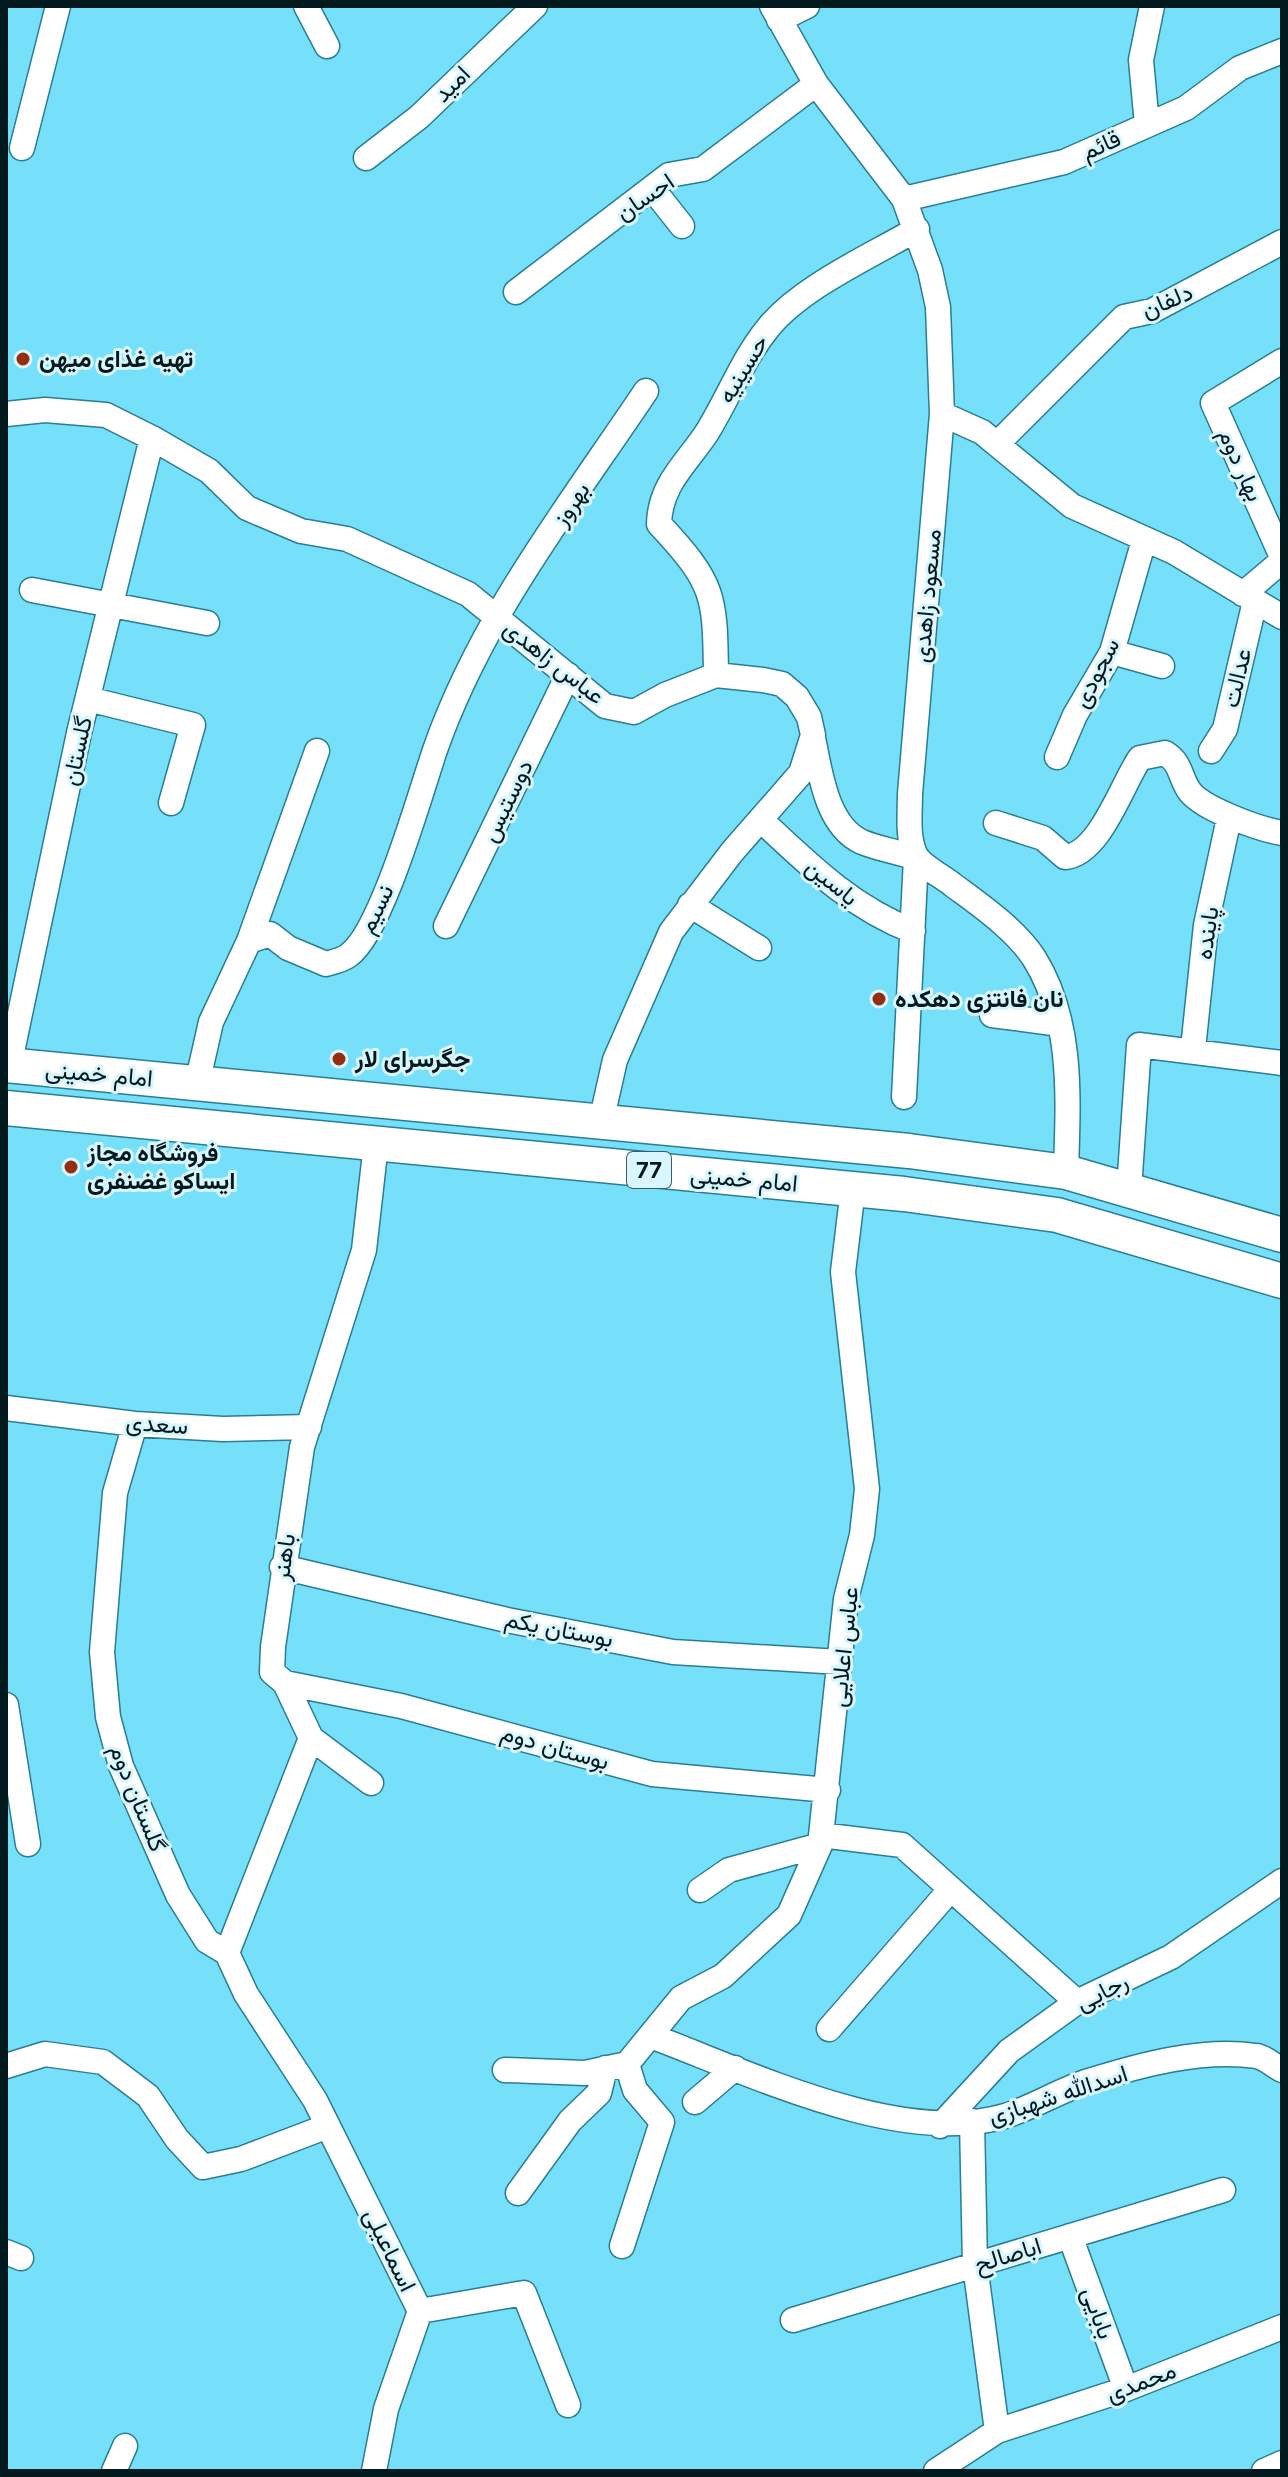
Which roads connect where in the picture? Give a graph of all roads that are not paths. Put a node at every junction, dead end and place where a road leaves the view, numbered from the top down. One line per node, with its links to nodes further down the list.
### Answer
1 (58, 6): 11 (street)
2 (306, 6): 7 (street)
3 (535, 6): 12 (street, امید)
4 (807, 6): 6 (street)
5 (1152, 6): 10 (street)
6 (775, 13): 9 (street, مسعود زاهدی)
7 (327, 46)
8 (1282, 51): 10 (street, قائم)
9 (816, 84): 13 (street, احسان); 14 (street, مسعود زاهدی)
10 (1147, 125): 14 (street, قائم)
11 (22, 148)
12 (366, 158)
13 (652, 188): 15 (street); 18 (street, احسان)
14 (904, 199): 16 (street, مسعود زاهدی)
15 (682, 226)
16 (917, 229): 22 (street, مسعود زاهدی); 36 (street, حسینیه)
17 (1282, 242): 24 (street, دلفان)
18 (516, 292)
19 (1282, 361): 26 (street, بهار دوم)
20 (646, 391): 30 (street, بهروز)
21 (6, 414): 23 (street, عباس زاهدی)
22 (942, 414): 24 (street); 47 (street, مسعود زاهدی)
23 (152, 438): 29 (street, گلستان); 30 (street, عباس زاهدی)
24 (997, 444): 25 (street)
25 (1144, 540): 28 (street); 33 (street, سجودی)
26 (1282, 559): 28 (street)
27 (32, 590): 29 (street)
28 (1249, 597): 31 (street); 40 (street, عدالت)
29 (111, 605): 32 (street); 37 (street, گلستان)
30 (495, 616): 35 (street, عباس زاهدی); 51 (street, نسیم)
31 (1282, 617)
32 (207, 623)
33 (1112, 652): 34 (street); 41 (street, سجودی)
34 (1162, 666)
35 (568, 675): 36 (street, عباس زاهدی); 49 (street, دوستیس)
36 (716, 675): 38 (street, عباس زاهدی)
37 (88, 699): 42 (street); 57 (street, گلستان)
38 (813, 735): 44 (street); 47 (street, عباس زاهدی)
39 (317, 751): 51 (street)
40 (1211, 751)
41 (1057, 757)
42 (171, 803)
43 (1229, 818): 45 (street); 46 (street); 55 (street, پاینده)
44 (761, 820): 48 (street); 50 (street, یاسین)
45 (996, 823)
46 (1282, 833)
47 (916, 858): 50 (street, مسعود زاهدی); 54 (street)
48 (690, 905): 52 (street); 61 (street)
49 (446, 926)
50 (913, 931): 59 (street, مسعود زاهدی)
51 (249, 941): 58 (street)
52 (759, 948)
53 (992, 1015): 54 (street)
54 (1060, 1024): 64 (street)
55 (1193, 1049): 56 (street); 66 (street)
56 (1282, 1063)
57 (8, 1065): 58 (highway, امام خمینی / 77)
58 (197, 1084): 61 (highway, امام خمینی / 77); 62 (highway)
59 (904, 1097)
60 (6, 1108): 62 (highway, امام خمینی / 77)
61 (601, 1122): 64 (highway, امام خمینی / 77)
62 (187, 1126): 63 (highway, امام خمینی / 77)
63 (376, 1144): 65 (highway, امام خمینی / 77); 71 (street, باهنر)
64 (1066, 1172): 66 (highway, امام خمینی / 77)
65 (853, 1189): 68 (highway, امام خمینی / 77); 73 (street, عباس اعلایی)
66 (1129, 1189): 67 (highway, امام خمینی / 77)
67 (1282, 1234)
68 (1282, 1281)
69 (6, 1408): 70 (street, سعدی)
70 (135, 1424): 71 (street, سعدی); 84 (street, گلستان دوم)
71 (309, 1427): 72 (street, باهنر)
72 (282, 1567): 73 (street, بوستان یکم); 74 (street, باهنر)
73 (840, 1662): 78 (street, عباس اعلایی)
74 (285, 1683): 76 (street, باهنر); 78 (street, بوستان دوم)
75 (6, 1705): 80 (street)
76 (311, 1738): 77 (street); 84 (street)
77 (371, 1783)
78 (828, 1790): 79 (street, عباس اعلایی)
79 (821, 1840): 82 (street); 83 (street); 87 (street, عباس اعلایی)
80 (28, 1844)
81 (1282, 1881): 85 (street, رجایی)
82 (700, 1890)
83 (950, 1890): 85 (street); 86 (street)
84 (227, 1953): 95 (street, گلستان دوم)
85 (1077, 2002): 96 (street, رجایی)
86 (829, 2029)
87 (651, 2036): 89 (street, عباس اعلایی); 90 (street, اسدالله شهبازی)
88 (6, 2066): 95 (street)
89 (616, 2066): 91 (street); 98 (street, عباس اعلایی); 100 (street)
90 (735, 2068): 93 (street); 96 (street, اسدالله شهبازی)
91 (505, 2070)
92 (1282, 2070): 94 (street, اسدالله شهبازی)
93 (695, 2102)
94 (972, 2121): 96 (street, اسدالله شهبازی); 101 (street)
95 (328, 2126): 102 (street, اسماعیلی)
96 (940, 2126)
97 (1223, 2190): 99 (street, اباصالح)
98 (518, 2193)
99 (1070, 2236): 101 (street, اباصالح); 105 (street, بابایی)
100 (622, 2246)
101 (975, 2265): 103 (street, اباصالح); 107 (street)
102 (420, 2311): 106 (street); 111 (street, اسماعیلی)
103 (793, 2320)
104 (1282, 2327): 105 (street, محمدی)
105 (1126, 2389): 107 (street, محمدی)
106 (568, 2405)
107 (997, 2431): 112 (street, محمدی)
108 (125, 2446): 110 (street)
109 (1282, 2463): 113 (street)
110 (114, 2471)
111 (374, 2471)
112 (936, 2471)
113 (1264, 2471)

